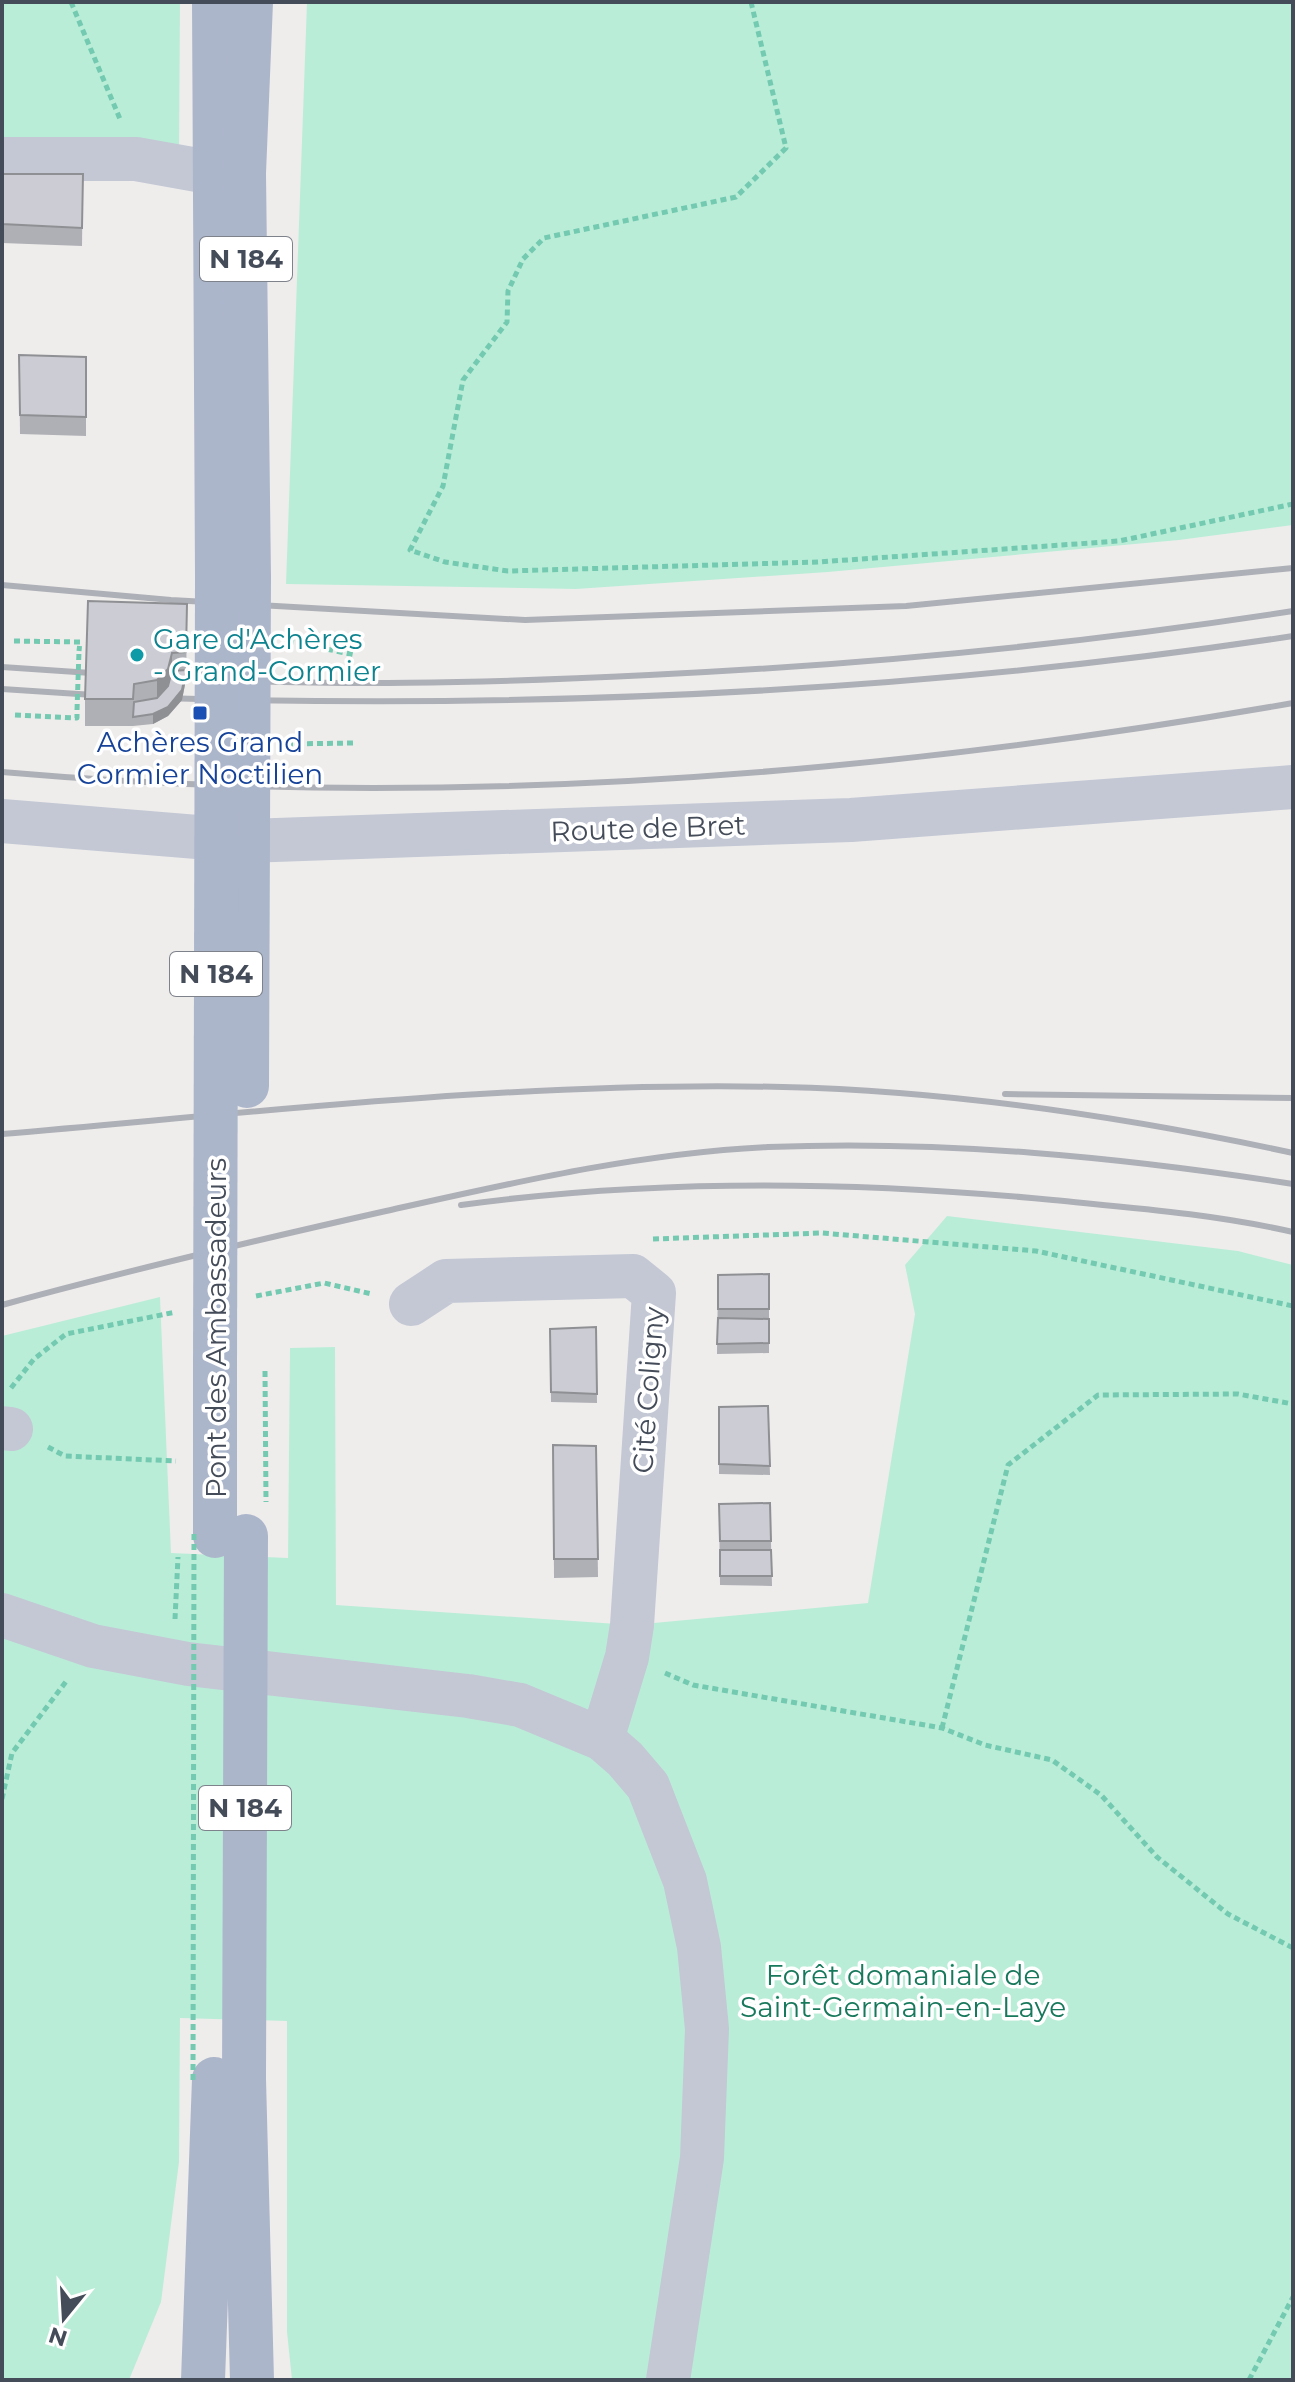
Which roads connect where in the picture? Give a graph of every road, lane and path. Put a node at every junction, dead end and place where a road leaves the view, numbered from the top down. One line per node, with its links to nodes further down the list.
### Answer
1 (71, 2): 6 (path)
2 (214, 2): 7 (main road, N 184)
3 (251, 2): 7 (main road, N 184)
4 (751, 2): 8 (path)
5 (2, 159): 6 (street)
6 (136, 159): 7 (street)
7 (229, 173): 16 (main road, Pont des Ambassadeurs / N 184, bridge)
8 (1293, 504)
9 (14, 641): 10 (path, bridge)
10 (78, 679): 11 (path, bridge); 12 (path, bridge)
11 (86, 679)
12 (15, 715)
13 (1293, 787): 14 (street, Route de Bret)
14 (2, 821)
15 (411, 1304): 24 (street, Cité Coligny)
16 (242, 1372): 19 (main road, Pont des Ambassadeurs / N 184); 20 (main road, Pont des Ambassadeurs / N 184); 20 (path)
17 (1293, 1404): 25 (path)
18 (7, 1428): 19 (path)
19 (215, 1462): 20 (main road, Pont des Ambassadeurs / N 184)
20 (220, 1533): 22 (path); 29 (main road, Pont des Ambassadeurs / N 184); 29 (path, bridge)
21 (2, 1615): 23 (street)
22 (175, 1622)
23 (93, 1646): 26 (street); 27 (path)
24 (627, 1657): 25 (path); 26 (street, Cité Coligny)
25 (942, 1728): 28 (path)
26 (602, 1739): 35 (street)
27 (2, 1799)
28 (1293, 1948)
29 (217, 2079): 30 (main road, N 184); 34 (main road, N 184)
30 (209, 2193): 32 (main road); 33 (main road, N 184)
31 (1293, 2297): 36 (path)
32 (180, 2380)
33 (203, 2380)
34 (254, 2380)
35 (668, 2380)
36 (1249, 2380)

